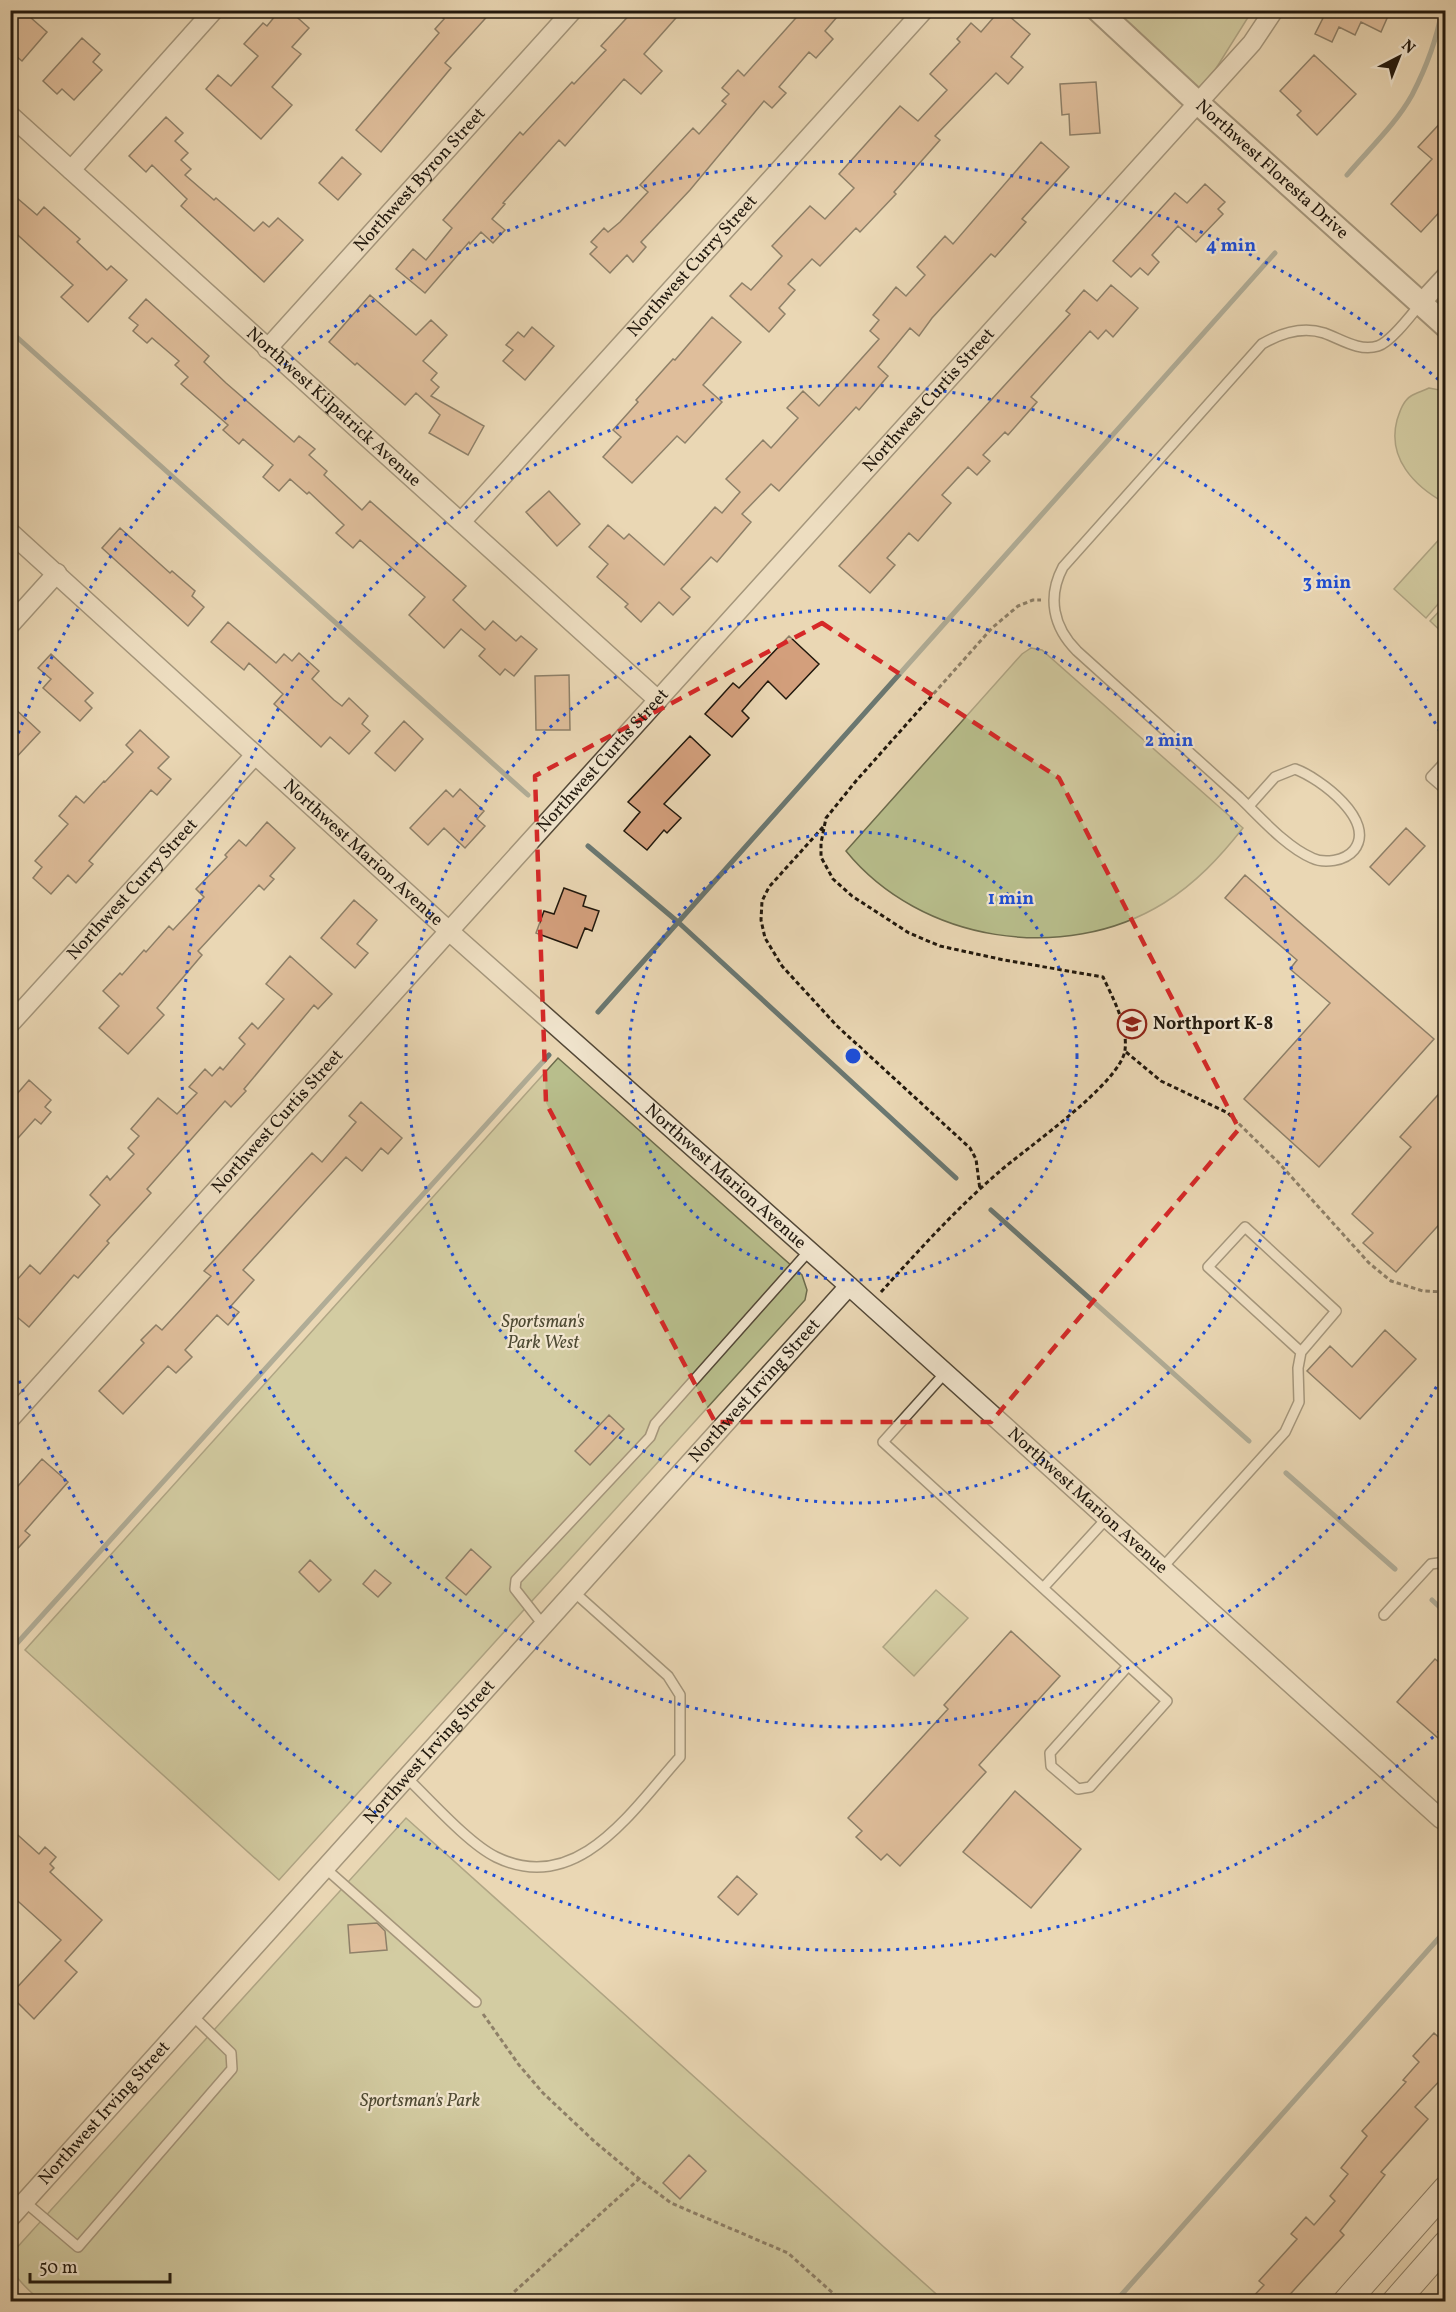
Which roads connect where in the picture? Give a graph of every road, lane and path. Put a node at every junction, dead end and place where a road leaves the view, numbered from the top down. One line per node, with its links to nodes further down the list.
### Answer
1 (214, 10): 8 (street)
2 (573, 10): 12 (street, Northwest Byron Street)
3 (924, 10): 13 (street, Northwest Curry Street)
4 (1098, 10): 6 (street, Northwest Floresta Drive)
5 (1274, 10): 6 (street, Northwest Curtis Street)
6 (1198, 103): 10 (street, Northwest Floresta Drive); 18 (street, Northwest Curtis Street)
7 (10, 115): 8 (street, Northwest Kilpatrick Avenue)
8 (71, 170): 12 (street, Northwest Kilpatrick Avenue)
9 (1446, 276): 10 (street)
10 (1421, 303): 11 (street, Northwest Floresta Drive); 16 (lane)
11 (1446, 326)
12 (267, 349): 13 (street, Northwest Kilpatrick Avenue)
13 (461, 522): 18 (street, Northwest Kilpatrick Avenue)
14 (10, 532): 15 (street, Northwest Marion Avenue)
15 (57, 573): 17 (street); 19 (street, Northwest Marion Avenue)
16 (1053, 599): 22 (lane); 23 (path)
17 (10, 625)
18 (658, 700): 24 (street, Northwest Curtis Street)
19 (255, 755): 24 (street, Northwest Marion Avenue); 25 (street, Northwest Curry Street)
20 (1446, 760): 21 (lane)
21 (1446, 790)
22 (1249, 806): 22 (lane)
23 (824, 826): 26 (path); 27 (path)
24 (449, 931): 28 (street, Northwest Marion Avenue); 34 (street, Northwest Curtis Street)
25 (10, 1024)
26 (1125, 1052): 27 (path); 30 (path)
27 (980, 1190): 31 (path)
28 (809, 1251): 29 (street, Northwest Marion Avenue); 41 (lane)
29 (849, 1286): 31 (street, Northwest Marion Avenue); 39 (street, Northwest Irving Street)
30 (1446, 1292)
31 (869, 1304): 33 (street, Northwest Marion Avenue)
32 (1301, 1352): 32 (lane); 37 (lane)
33 (945, 1372): 35 (street, Northwest Marion Avenue); 38 (lane)
34 (10, 1419)
35 (1107, 1518): 37 (street, Northwest Marion Avenue); 38 (lane)
36 (1446, 1562): 40 (lane)
37 (1162, 1568): 44 (street, Northwest Marion Avenue)
38 (1043, 1588): 42 (lane)
39 (574, 1592): 41 (street, Northwest Irving Street); 43 (lane)
40 (1384, 1616)
41 (544, 1626): 43 (street, Northwest Irving Street)
42 (1128, 1666): 42 (lane)
43 (406, 1778): 45 (street, Northwest Irving Street)
44 (1441, 1819)
45 (326, 1868): 46 (lane); 47 (street, Northwest Irving Street)
46 (476, 2002): 48 (path)
47 (193, 2016): 50 (street, Northwest Irving Street); 50 (lane)
48 (639, 2179): 53 (path); 54 (path)
49 (1446, 2189): 55 (main road)
50 (25, 2202): 51 (street, Northwest Irving Street)
51 (10, 2218)
52 (1446, 2244): 56 (main road)
53 (503, 2301)
54 (843, 2301)
55 (1347, 2301)
56 (1395, 2301)

